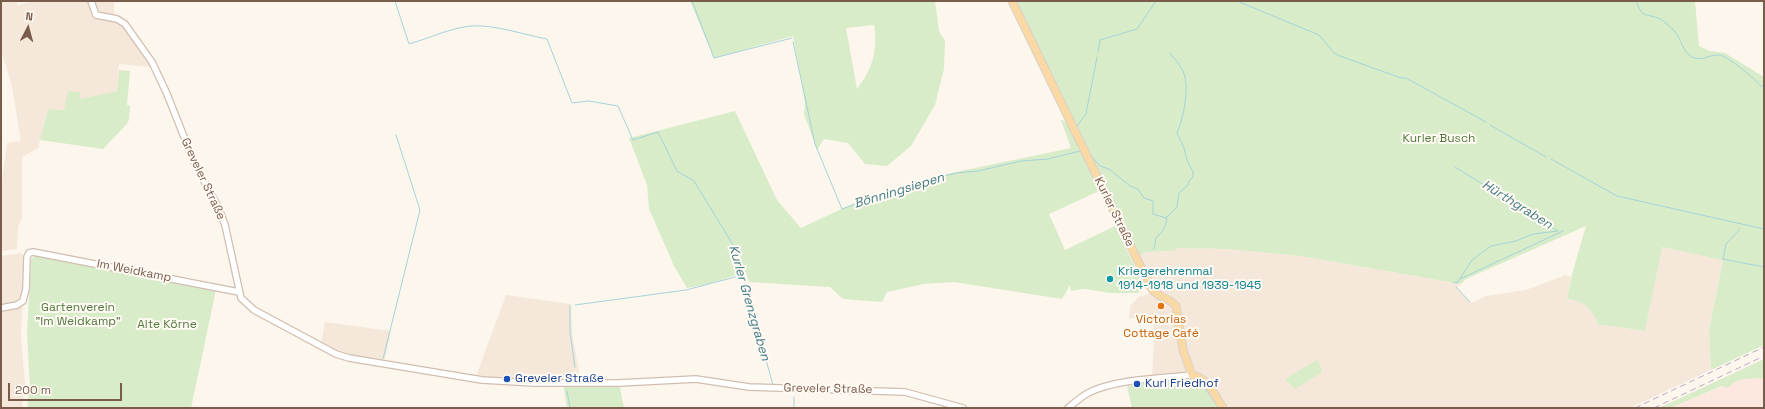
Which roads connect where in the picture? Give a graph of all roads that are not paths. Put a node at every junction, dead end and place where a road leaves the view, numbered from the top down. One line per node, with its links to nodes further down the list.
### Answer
1 (91, 1): 3 (street, Greveler Straße)
2 (1012, 1): 5 (main road, Kurler Straße)
3 (239, 292): 4 (street, Im Weidkamp); 6 (street, Greveler Straße)
4 (1, 308)
5 (1192, 375): 7 (street); 8 (main road)
6 (963, 408)
7 (1068, 408)
8 (1223, 408)

